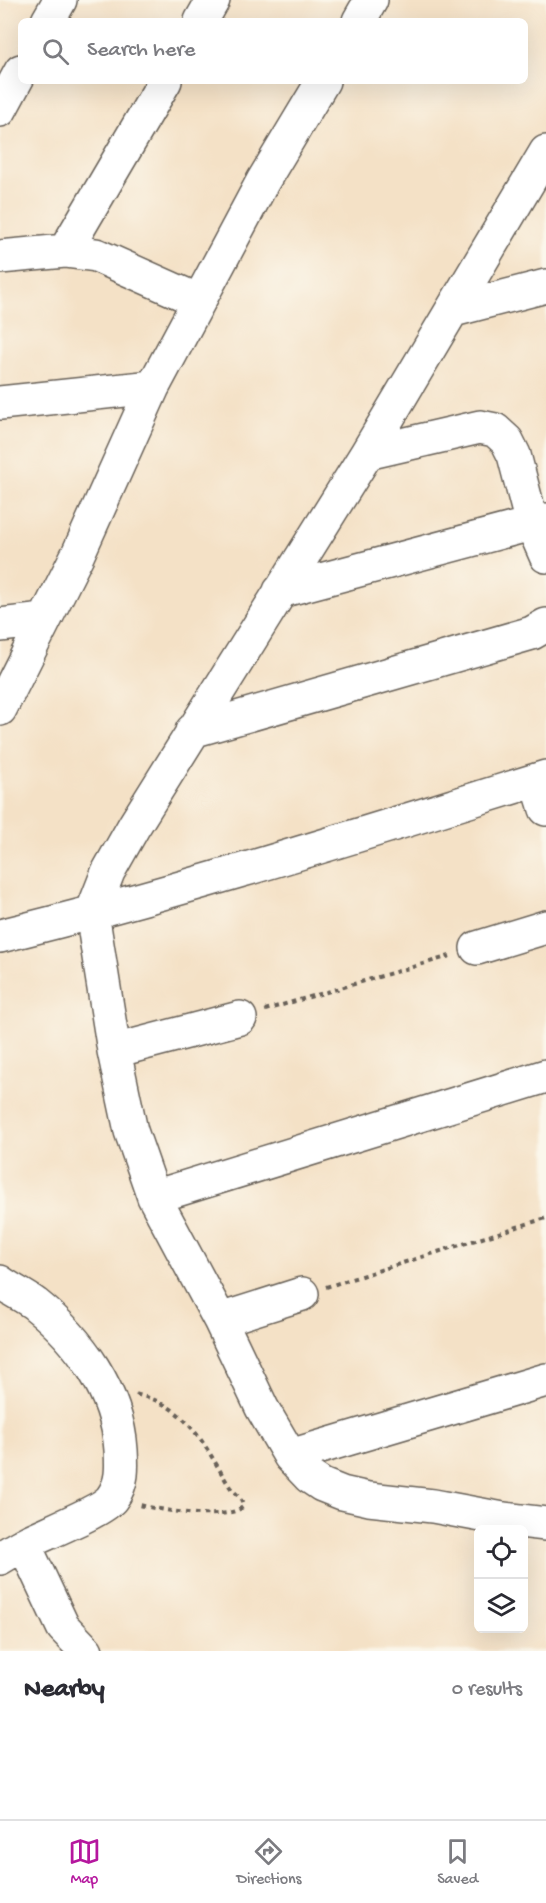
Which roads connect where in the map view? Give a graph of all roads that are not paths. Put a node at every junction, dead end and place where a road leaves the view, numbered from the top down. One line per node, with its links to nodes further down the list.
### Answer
1 (60, 0): 4 (street)
2 (213, 0): 5 (street)
3 (371, 0): 6 (street)
4 (50, 18)
5 (203, 18)
6 (361, 18)
7 (18, 77): 10 (street)
8 (163, 84): 12 (street)
9 (321, 84): 15 (street)
10 (0, 110)
11 (546, 152): 16 (street)
12 (65, 251): 13 (street); 15 (street)
13 (0, 257)
14 (546, 286): 16 (street)
15 (199, 301): 17 (street)
16 (453, 310): 19 (street)
17 (153, 387): 18 (street); 23 (street)
18 (0, 403)
19 (367, 453): 20 (street); 22 (street)
20 (539, 522): 21 (street); 22 (street)
21 (546, 556)
22 (280, 591): 27 (street)
23 (44, 620): 24 (street); 26 (street)
24 (0, 625)
25 (546, 625): 27 (street)
26 (0, 709)
27 (192, 731): 29 (street)
28 (543, 789): 29 (street)
29 (92, 913): 31 (street); 34 (street)
30 (546, 927): 32 (street)
31 (0, 936)
32 (477, 948)
33 (240, 1018): 34 (street)
34 (114, 1051): 36 (street)
35 (546, 1076): 36 (street)
36 (154, 1197): 39 (street)
37 (0, 1282): 43 (street)
38 (302, 1294): 39 (street)
39 (220, 1320): 41 (street)
40 (546, 1380): 41 (street)
41 (290, 1456): 42 (street)
42 (546, 1524)
43 (12, 1551): 44 (street)
44 (86, 1651)

